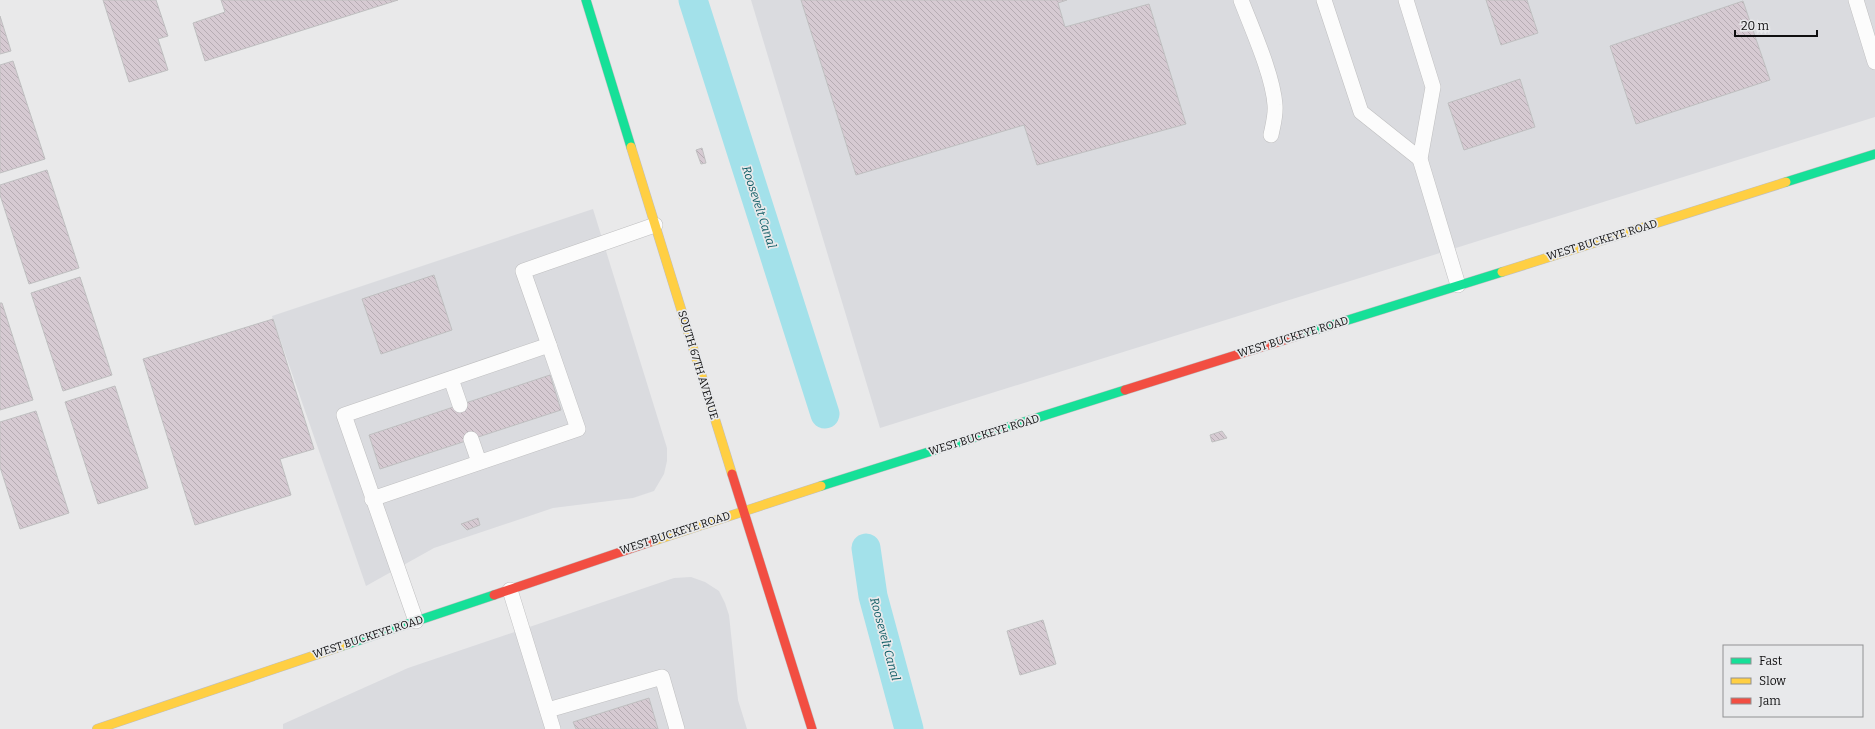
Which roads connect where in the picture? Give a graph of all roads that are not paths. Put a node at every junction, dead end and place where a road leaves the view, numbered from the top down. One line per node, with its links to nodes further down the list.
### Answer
1 (586, 0): 10 (main road, SOUTH 67TH AVENUE)
2 (1242, 0): 7 (lane)
3 (1324, 0): 9 (lane)
4 (1406, 0): 9 (lane)
5 (1856, 0): 6 (lane)
6 (1875, 62)
7 (1271, 135)
8 (1875, 154): 11 (main road, WEST BUCKEYE ROAD)
9 (1420, 159): 11 (lane)
10 (655, 224): 12 (lane); 18 (main road, SOUTH 67TH AVENUE)
11 (1458, 285): 18 (main road, WEST BUCKEYE ROAD)
12 (549, 345): 13 (lane); 16 (lane)
13 (451, 379): 14 (lane); 17 (lane)
14 (460, 405)
15 (471, 439): 16 (lane)
16 (479, 462): 17 (lane)
17 (372, 499): 20 (lane)
18 (743, 511): 19 (main road, WEST BUCKEYE ROAD); 25 (main road, SOUTH 67TH AVENUE)
19 (510, 590): 20 (main road, WEST BUCKEYE ROAD); 21 (lane)
20 (416, 621): 22 (main road, WEST BUCKEYE ROAD)
21 (548, 710): 23 (lane); 24 (lane)
22 (97, 729)
23 (553, 729)
24 (678, 729)
25 (812, 729)

